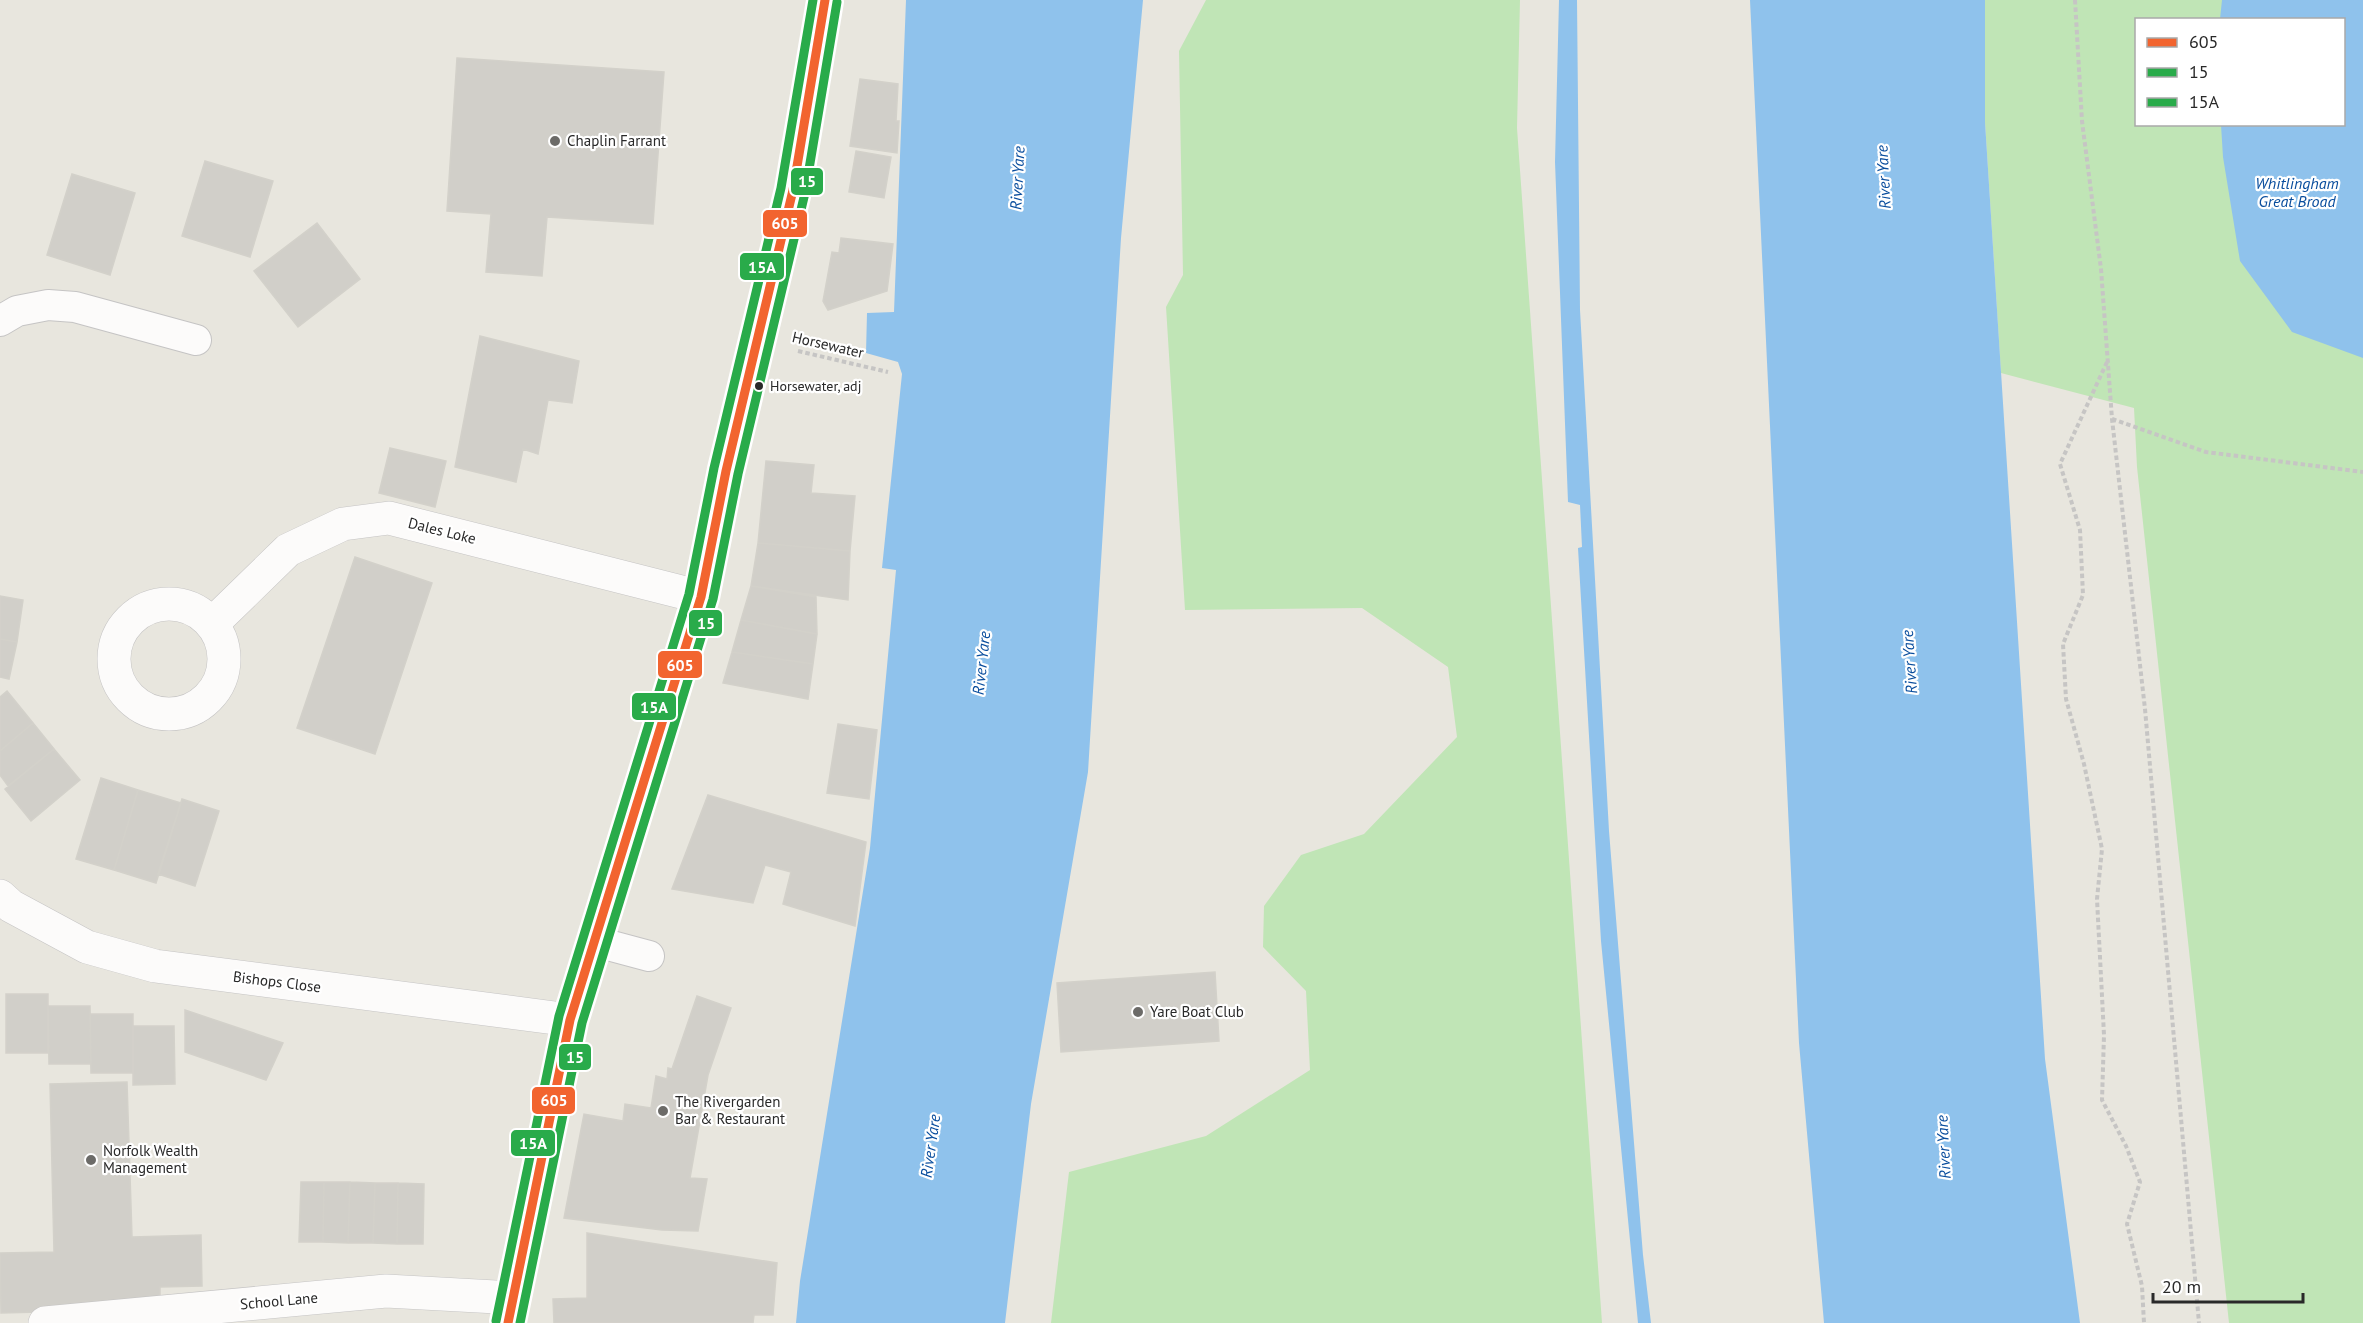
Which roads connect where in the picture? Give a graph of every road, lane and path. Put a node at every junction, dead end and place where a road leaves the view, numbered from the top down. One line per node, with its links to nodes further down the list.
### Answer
1 (825, 0): 5 (main road)
2 (2075, 0): 6 (path)
3 (0, 321): 4 (lane)
4 (196, 340)
5 (757, 341): 7 (path, Horsewater); 10 (main road)
6 (2108, 361): 8 (path); 20 (path)
7 (888, 372)
8 (2112, 419): 9 (path); 21 (path)
9 (2363, 472)
10 (701, 597): 11 (street, Dales Loke); 13 (main road)
11 (212, 624)
12 (0, 896): 15 (street, Bishops Close)
13 (593, 941): 14 (lane); 15 (main road)
14 (649, 956)
15 (570, 1020): 17 (main road)
16 (292, 1300): 17 (street, School Lane); 18 (street, School Lane); 19 (street)
17 (510, 1310)
18 (45, 1323)
19 (261, 1323)
20 (2144, 1323)
21 (2199, 1323)

